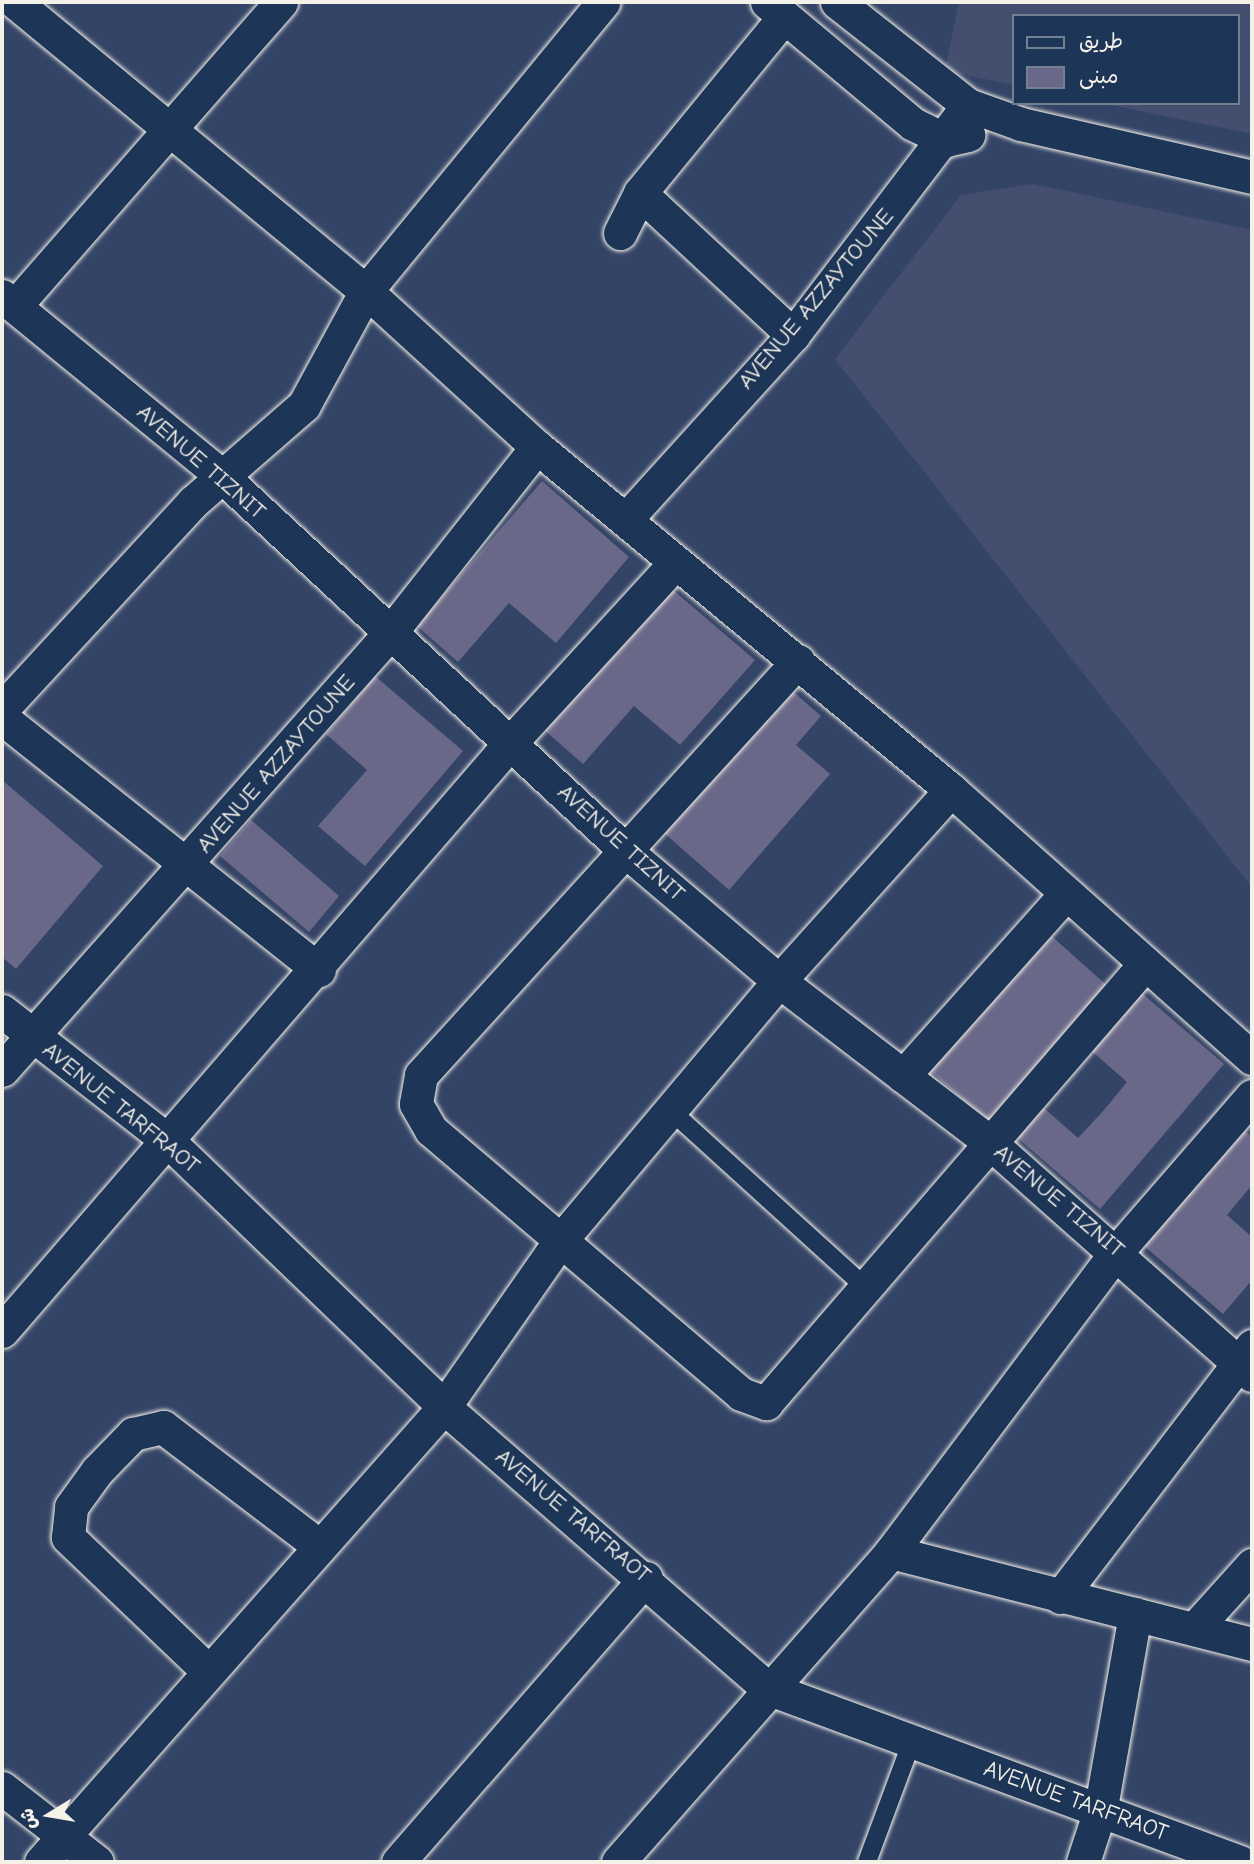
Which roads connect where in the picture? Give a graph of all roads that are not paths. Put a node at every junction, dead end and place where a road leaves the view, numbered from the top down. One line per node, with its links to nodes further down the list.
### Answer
1 (9, 2): 7 (street)
2 (15, 2): 10 (street)
3 (281, 2): 10 (street)
4 (603, 2): 15 (street)
5 (838, 2): 8 (street)
6 (776, 9): 11 (street); 13 (street)
7 (2, 11)
8 (968, 105): 9 (street); 11 (street, AVENUE AZZAYTOUNE)
9 (1021, 124): 11 (street); 12 (street)
10 (166, 126): 15 (street); 16 (street)
11 (946, 140): 17 (street, AVENUE AZZAYTOUNE)
12 (1252, 177)
13 (640, 193): 14 (street); 17 (street)
14 (620, 233)
15 (366, 291): 18 (street); 19 (street)
16 (8, 301): 19 (street, AVENUE TIZNIT)
17 (793, 335): 20 (street, AVENUE AZZAYTOUNE)
18 (537, 446): 20 (street); 22 (street, AVENUE AZZAYTOUNE)
19 (224, 478): 22 (street, AVENUE TIZNIT); 24 (street)
20 (627, 518): 21 (street)
21 (674, 562): 23 (street); 26 (street)
22 (390, 633): 26 (street, AVENUE TIZNIT); 29 (street, AVENUE AZZAYTOUNE)
23 (798, 661): 27 (street); 28 (street)
24 (2, 709)
25 (2, 718): 29 (street)
26 (511, 742): 28 (street, AVENUE TIZNIT); 32 (street)
27 (951, 790): 30 (street); 33 (street)
28 (627, 852): 33 (street, AVENUE TIZNIT); 43 (street)
29 (188, 867): 32 (street); 35 (street, AVENUE AZZAYTOUNE)
30 (1066, 894): 31 (street); 38 (street)
31 (1144, 965): 36 (street); 42 (street)
32 (319, 970): 41 (street)
33 (779, 981): 38 (street, AVENUE TIZNIT); 40 (street)
34 (2, 1011): 35 (street, AVENUE TARFRAOT)
35 (28, 1033): 37 (street, AVENUE AZZAYTOUNE); 41 (street, AVENUE TARFRAOT)
36 (1252, 1058)
37 (2, 1070)
38 (903, 1076): 42 (street, AVENUE TIZNIT)
39 (1252, 1096): 44 (street)
40 (670, 1110): 43 (street); 45 (lane)
41 (167, 1140): 46 (street); 48 (street, AVENUE TARFRAOT)
42 (988, 1140): 44 (street, AVENUE TIZNIT); 45 (street)
43 (560, 1241): 45 (street); 48 (street)
44 (1118, 1250): 47 (street, AVENUE TIZNIT); 50 (street)
45 (865, 1287)
46 (2, 1331)
47 (1248, 1360): 53 (street)
48 (444, 1407): 49 (street); 52 (street, AVENUE TARFRAOT)
49 (318, 1545): 57 (street); 57 (street)
50 (891, 1552): 53 (street); 58 (street)
51 (1252, 1565): 55 (street)
52 (646, 1578): 58 (street, AVENUE TARFRAOT); 65 (street)
53 (1060, 1597): 54 (street)
54 (1135, 1614): 55 (street); 61 (street)
55 (1196, 1627): 56 (street)
56 (1252, 1644)
57 (208, 1671): 62 (street)
58 (767, 1688): 59 (street, AVENUE TARFRAOT); 66 (street)
59 (913, 1738): 61 (street, AVENUE TARFRAOT); 67 (lane)
60 (2, 1788): 62 (street)
61 (1101, 1807): 68 (street); 69 (street, AVENUE TARFRAOT)
62 (63, 1836): 63 (street); 64 (street)
63 (41, 1862)
64 (97, 1862)
65 (398, 1862)
66 (618, 1862)
67 (867, 1862)
68 (1083, 1862)
69 (1240, 1862)

